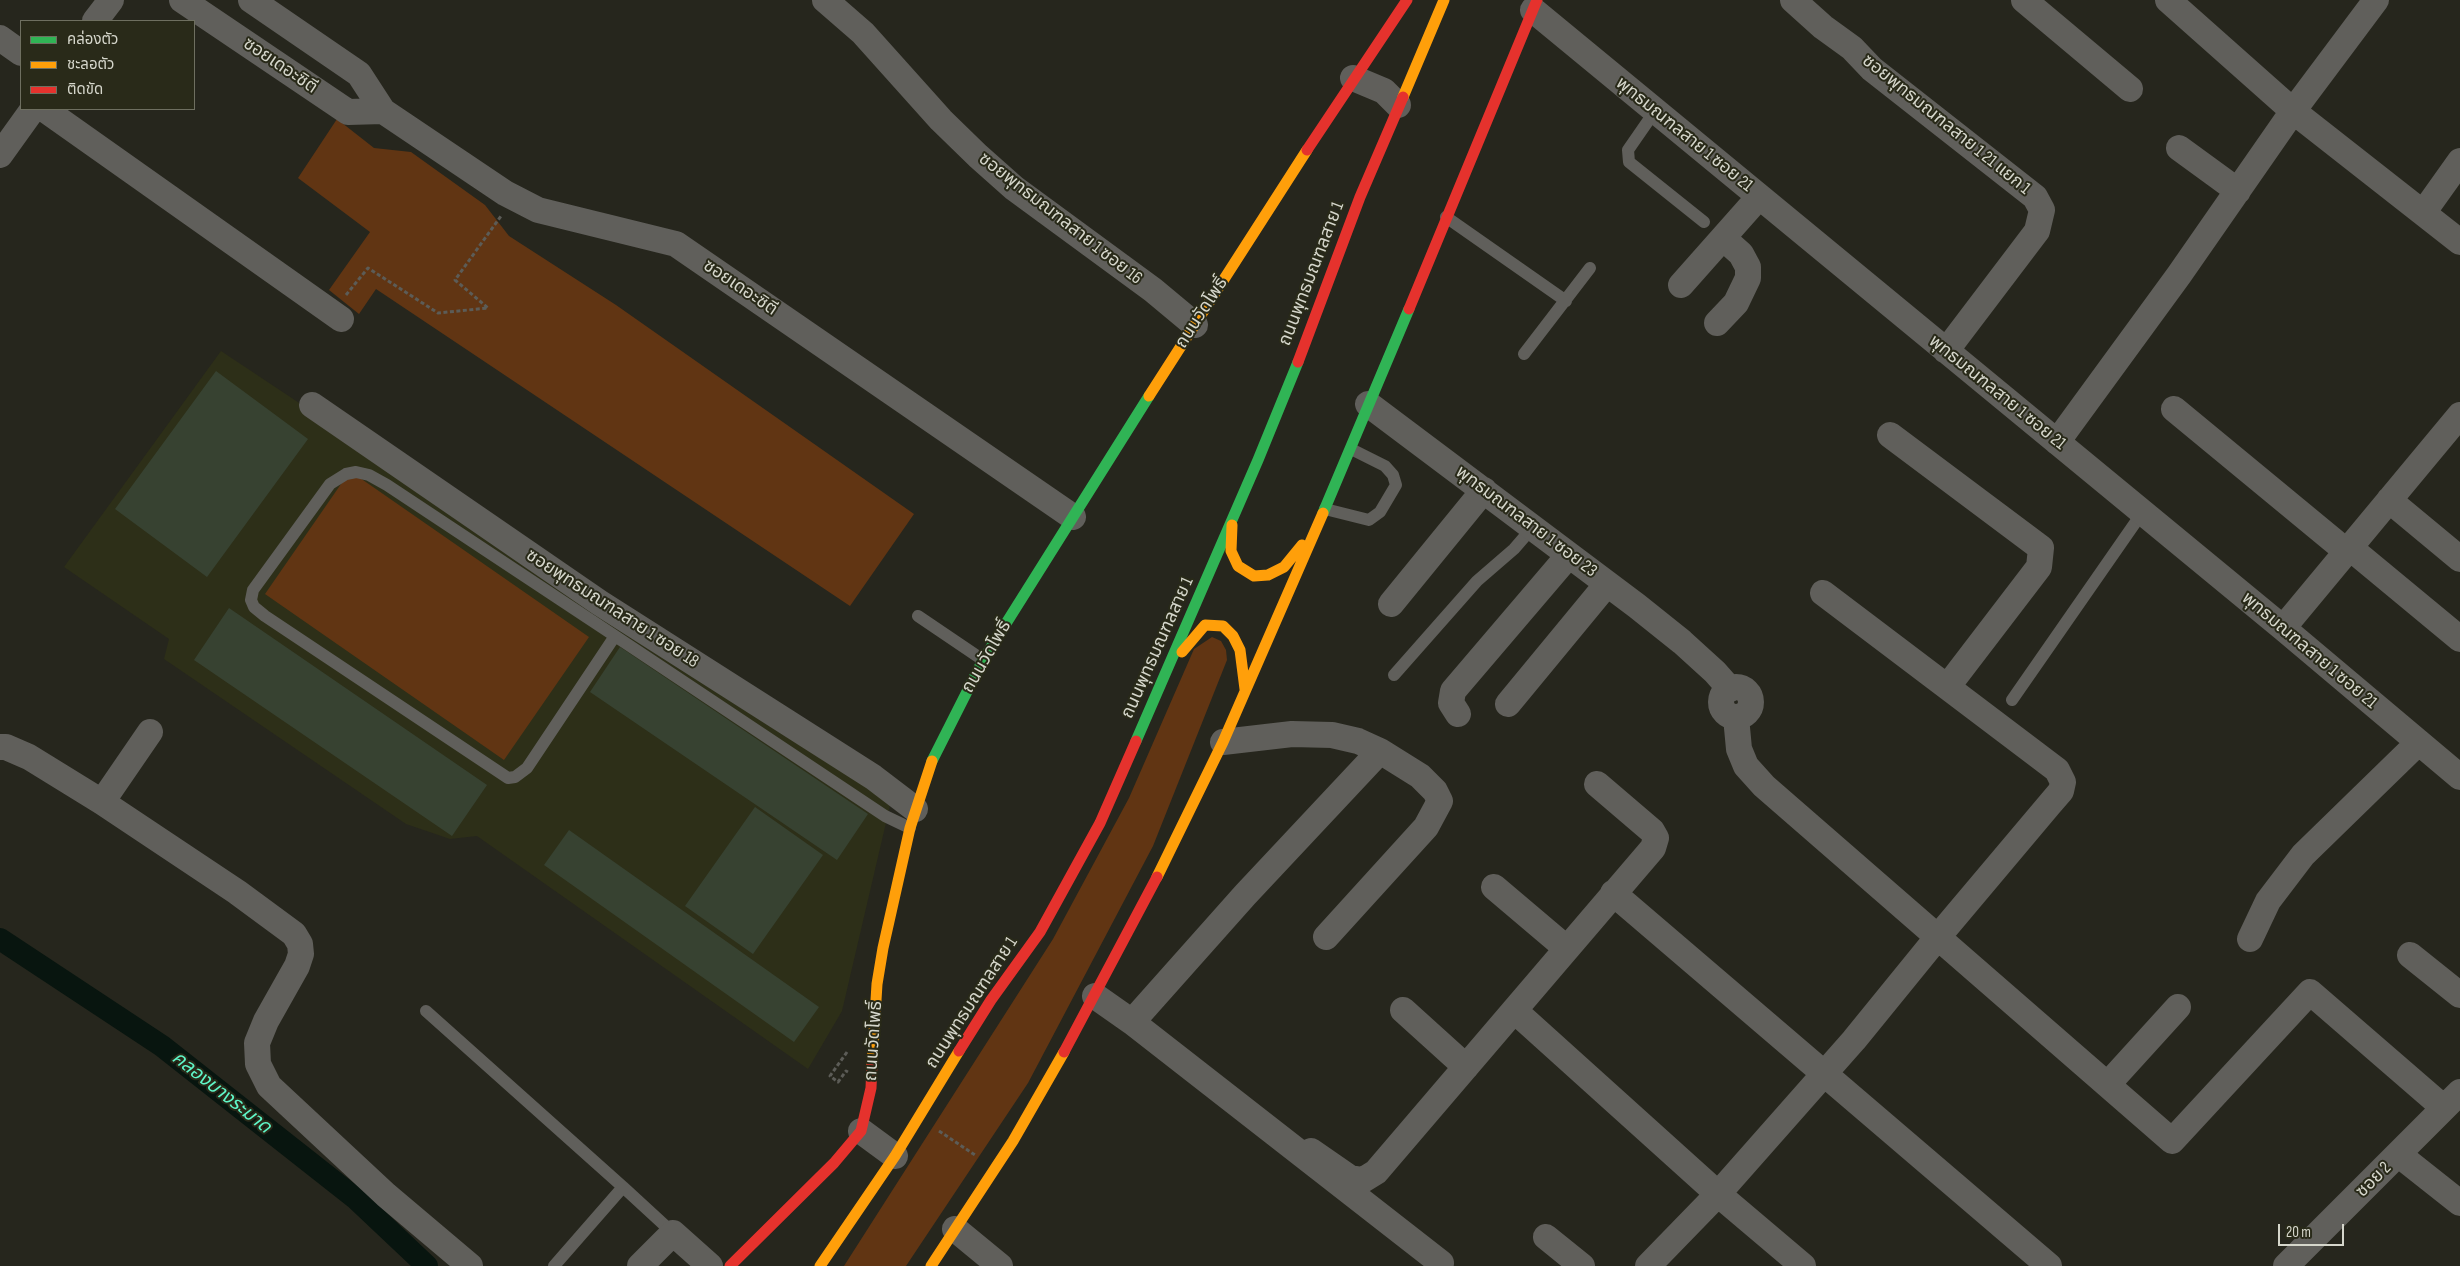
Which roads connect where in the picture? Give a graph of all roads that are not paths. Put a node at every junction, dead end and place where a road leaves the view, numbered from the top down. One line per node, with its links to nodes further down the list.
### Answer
1 (111, 0): 12 (street)
2 (182, 0): 20 (street, ซอยเดอะซิตี)
3 (251, 0): 20 (street, ซอยเดอะซิตี)
4 (825, 0): 37 (street, ซอยพุทธมณฑลสาย 1 ซอย 16)
5 (1407, 0): 15 (main road, ถนนวัดโพธิ์)
6 (1444, 0): 17 (main road, ถนนพุทธมณฑลสาย 1)
7 (1793, 0): 38 (street, ซอยพุทธมณฑลสาย 1 21 แยก 1)
8 (2024, 0): 16 (street)
9 (2168, 0): 22 (street)
10 (2376, 0): 22 (street)
11 (1535, 5): 21 (street, พุทธมณฑลสาย 1 ซอย 21); 29 (main road)
12 (97, 20)
13 (0, 38): 14 (street)
14 (20, 52)
15 (1353, 78): 17 (street); 37 (main road, ถนนวัดโพธิ์)
16 (2130, 89)
17 (1398, 105): 52 (main road, ถนนพุทธมณฑลสาย 1)
18 (32, 110): 24 (street)
19 (45, 110): 35 (street)
20 (383, 111): 51 (street, ซอยเดอะซิตี)
21 (1655, 111): 27 (street, พุทธมณฑลสาย 1 ซอย 21); 30 (lane)
22 (2293, 111): 26 (street); 28 (street)
23 (2179, 148): 26 (street)
24 (0, 155)
25 (2460, 161): 28 (street)
26 (2238, 191): 45 (street)
27 (1759, 197): 30 (street); 38 (street, พุทธมณฑลสาย 1 ซอย 21)
28 (2423, 213): 31 (street)
29 (1446, 217): 34 (lane); 40 (main road)
30 (1713, 230): 33 (street); 36 (street)
31 (2460, 242)
32 (1590, 268): 34 (lane)
33 (1681, 285)
34 (1566, 301): 39 (lane)
35 (336, 316)
36 (1717, 323)
37 (1195, 325): 51 (main road, ถนนวัดโพธิ์)
38 (1946, 351): 45 (street, พุทธมณฑลสาย 1 ซอย 21)
39 (1524, 354)
40 (1368, 404): 46 (main road); 47 (street, พุทธมณฑลสาย 1 ซอย 23)
41 (312, 405): 81 (street, ซอยพุทธมณฑลสาย 1 ซอย 18)
42 (2174, 409): 55 (street)
43 (2459, 417): 48 (street)
44 (1890, 436): 68 (street)
45 (2057, 442): 50 (street, พุทธมณฑลสาย 1 ซอย 21)
46 (1351, 449): 49 (main road); 49 (lane)
47 (1484, 490): 53 (street, พุทธมณฑลสาย 1 ซอย 23); 60 (street)
48 (2389, 500): 55 (street); 57 (street)
49 (1325, 509): 54 (main road)
50 (2142, 513): 62 (street, พุทธมณฑลสาย 1 ซอย 21); 70 (lane)
51 (1074, 516): 65 (main road, ถนนวัดโพธิ์)
52 (1232, 520): 54 (main road); 66 (main road, ถนนพุทธมณฑลสาย 1)
53 (1533, 527): 56 (street, พุทธมณฑลสาย 1 ซอย 23); 67 (lane)
54 (1316, 529): 69 (main road)
55 (2348, 549): 62 (street); 64 (street)
56 (1570, 555): 58 (street, พุทธมณฑลสาย 1 ซอย 23); 72 (street)
57 (2460, 559)
58 (1607, 584): 71 (street); 85 (street, พุทธมณฑลสาย 1 ซอย 23)
59 (1823, 593): 68 (street)
60 (1391, 604)
61 (918, 616): 65 (lane)
62 (2283, 628): 75 (street, พุทธมณฑลสาย 1 ซอย 21)
63 (615, 636): 63 (lane); 81 (lane)
64 (2460, 639)
65 (984, 660): 81 (main road, ถนนวัดโพธิ์)
66 (1168, 668): 69 (main road); 103 (main road, ถนนพุทธมณฑลสาย 1)
67 (1394, 675)
68 (1948, 686): 85 (street)
69 (1245, 691): 74 (main road)
70 (2012, 700)
71 (1508, 704)
72 (1458, 714)
73 (150, 732): 80 (street)
74 (1223, 742): 77 (street); 90 (main road)
75 (2418, 743): 78 (street, พุทธมณฑลสาย 1 ซอย 21); 86 (street)
76 (0, 747): 80 (street)
77 (1380, 751): 84 (street); 95 (street)
78 (2460, 777)
79 (1597, 784): 83 (street)
80 (102, 802): 111 (street)
81 (913, 819): 100 (main road, ถนนวัดโพธิ์)
82 (1494, 887): 87 (street)
83 (1613, 893): 87 (street); 97 (street)
84 (1326, 938)
85 (1937, 938): 97 (street); 98 (street)
86 (2250, 939)
87 (1566, 948): 94 (street)
88 (2410, 955): 89 (street)
89 (2460, 995)
90 (1095, 996): 95 (street); 107 (main road)
91 (2178, 1007): 98 (street)
92 (1403, 1010): 96 (street)
93 (426, 1011): 104 (lane)
94 (1515, 1011): 96 (street); 105 (street)
95 (1132, 1022): 119 (street)
96 (1466, 1067): 101 (street)
97 (1825, 1074): 105 (street); 123 (street)
98 (2108, 1084): 99 (street)
99 (2452, 1100): 102 (street, ซอย 2)
100 (862, 1131): 103 (street); 115 (main road, ถนนวัดโพธิ์)
101 (1311, 1151)
102 (2398, 1154): 106 (street); 110 (street, ซอย 2)
103 (895, 1156): 116 (main road, ถนนพุทธมณฑลสาย 1)
104 (623, 1187): 108 (lane); 112 (lane)
105 (1718, 1194): 121 (street); 122 (street)
106 (2460, 1203)
107 (955, 1229): 117 (main road); 118 (street)
108 (673, 1232): 113 (street); 114 (street)
109 (1546, 1237): 120 (street)
110 (2288, 1265)
111 (470, 1266)
112 (554, 1266)
113 (640, 1266)
114 (710, 1266)
115 (730, 1266)
116 (820, 1266)
117 (931, 1266)
118 (1000, 1266)
119 (1439, 1266)
120 (1582, 1266)
121 (1648, 1266)
122 (1803, 1266)
123 (2049, 1266)

